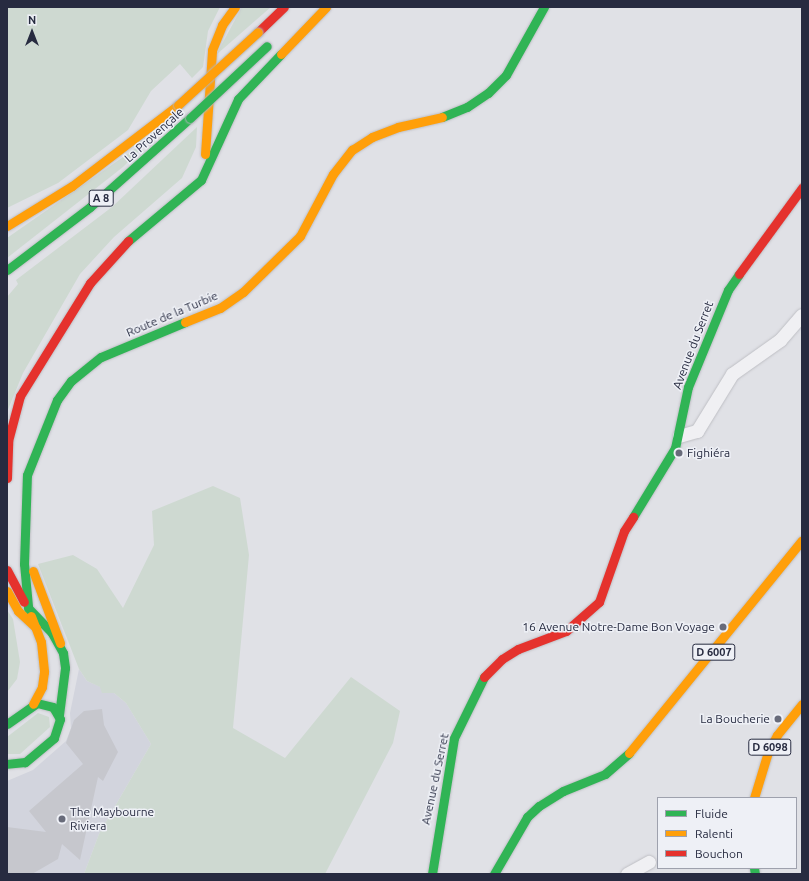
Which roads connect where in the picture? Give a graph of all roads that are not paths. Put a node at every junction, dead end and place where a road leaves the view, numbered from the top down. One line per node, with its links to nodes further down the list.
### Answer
1 (236, 7): 7 (main road)
2 (284, 7): 8 (main road, La Provençale / A 8, bridge)
3 (326, 7): 7 (main road)
4 (544, 7): 13 (main road, Route de la Turbie)
5 (270, 44): 9 (main road, La Provençale / A 8, bridge)
6 (802, 188): 11 (main road, Avenue du Serret)
7 (171, 204): 12 (main road)
8 (7, 226)
9 (7, 270)
10 (802, 315): 11 (street)
11 (680, 436): 28 (main road, Avenue du Serret)
12 (7, 478)
13 (26, 540): 17 (main road, Route de la Turbie); 19 (main road, Route de la Turbie)
14 (802, 540): 29 (main road, D 6007)
15 (7, 570): 17 (main road)
16 (7, 591): 18 (main road)
17 (28, 608): 18 (main road, Route de la Turbie); 19 (main road)
18 (36, 628): 20 (main road, Route de la Turbie)
19 (60, 643): 22 (main road, Route de la Turbie)
20 (33, 704): 22 (main road); 23 (main road)
21 (802, 704): 26 (main road, D 6098)
22 (59, 715): 24 (main road, Route de la Turbie)
23 (7, 724)
24 (11, 764): 25 (main road, Route de la Turbie)
25 (7, 772)
26 (754, 797)
27 (649, 862): 30 (street)
28 (432, 874)
29 (494, 874)
30 (627, 874)

